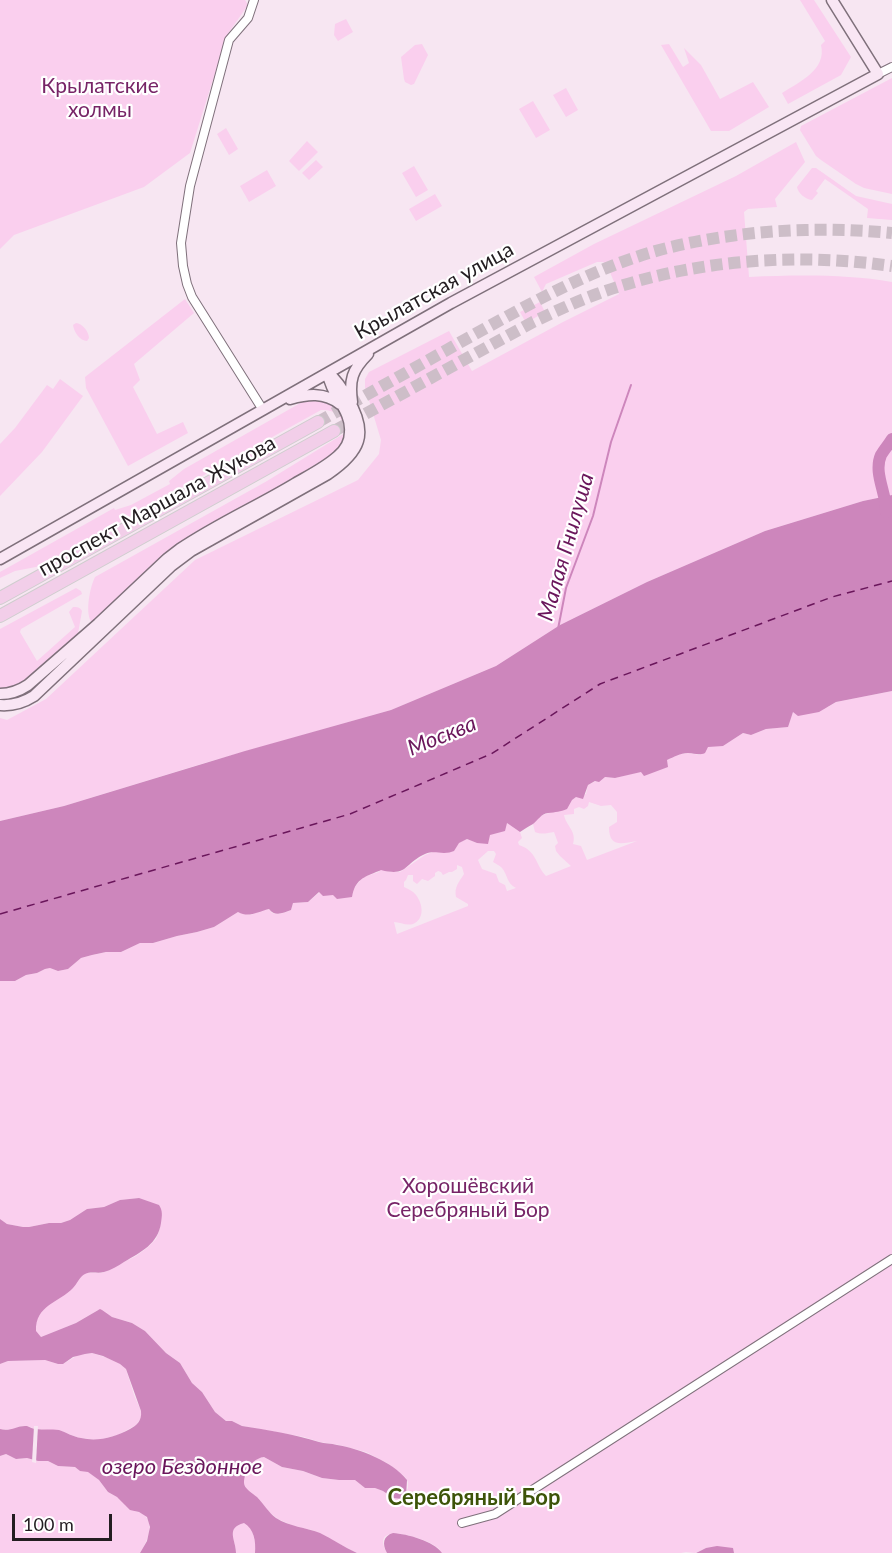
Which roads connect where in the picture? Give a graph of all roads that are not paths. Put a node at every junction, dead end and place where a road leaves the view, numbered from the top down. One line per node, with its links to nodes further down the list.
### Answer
1 (254, 0): 8 (street)
2 (832, 0): 4 (main road)
3 (892, 67): 4 (street, Крылатская улица)
4 (879, 74): 5 (main road, Крылатская улица)
5 (381, 341): 6 (main road, Крылатская улица); 9 (main road)
6 (328, 373): 7 (main road, Крылатская улица); 9 (main road)
7 (275, 403): 8 (main road, Крылатская улица); 9 (main road)
8 (263, 410): 12 (main road, Крылатская улица)
9 (349, 410): 15 (main road); 16 (main road)
10 (318, 422): 13 (main road, проспект Маршала Жукова)
11 (334, 431): 14 (main road, проспект Маршала Жукова)
12 (0, 559)
13 (0, 598)
14 (3, 615)
15 (0, 694)
16 (0, 705)
17 (892, 1259): 18 (street)
18 (462, 1523)

